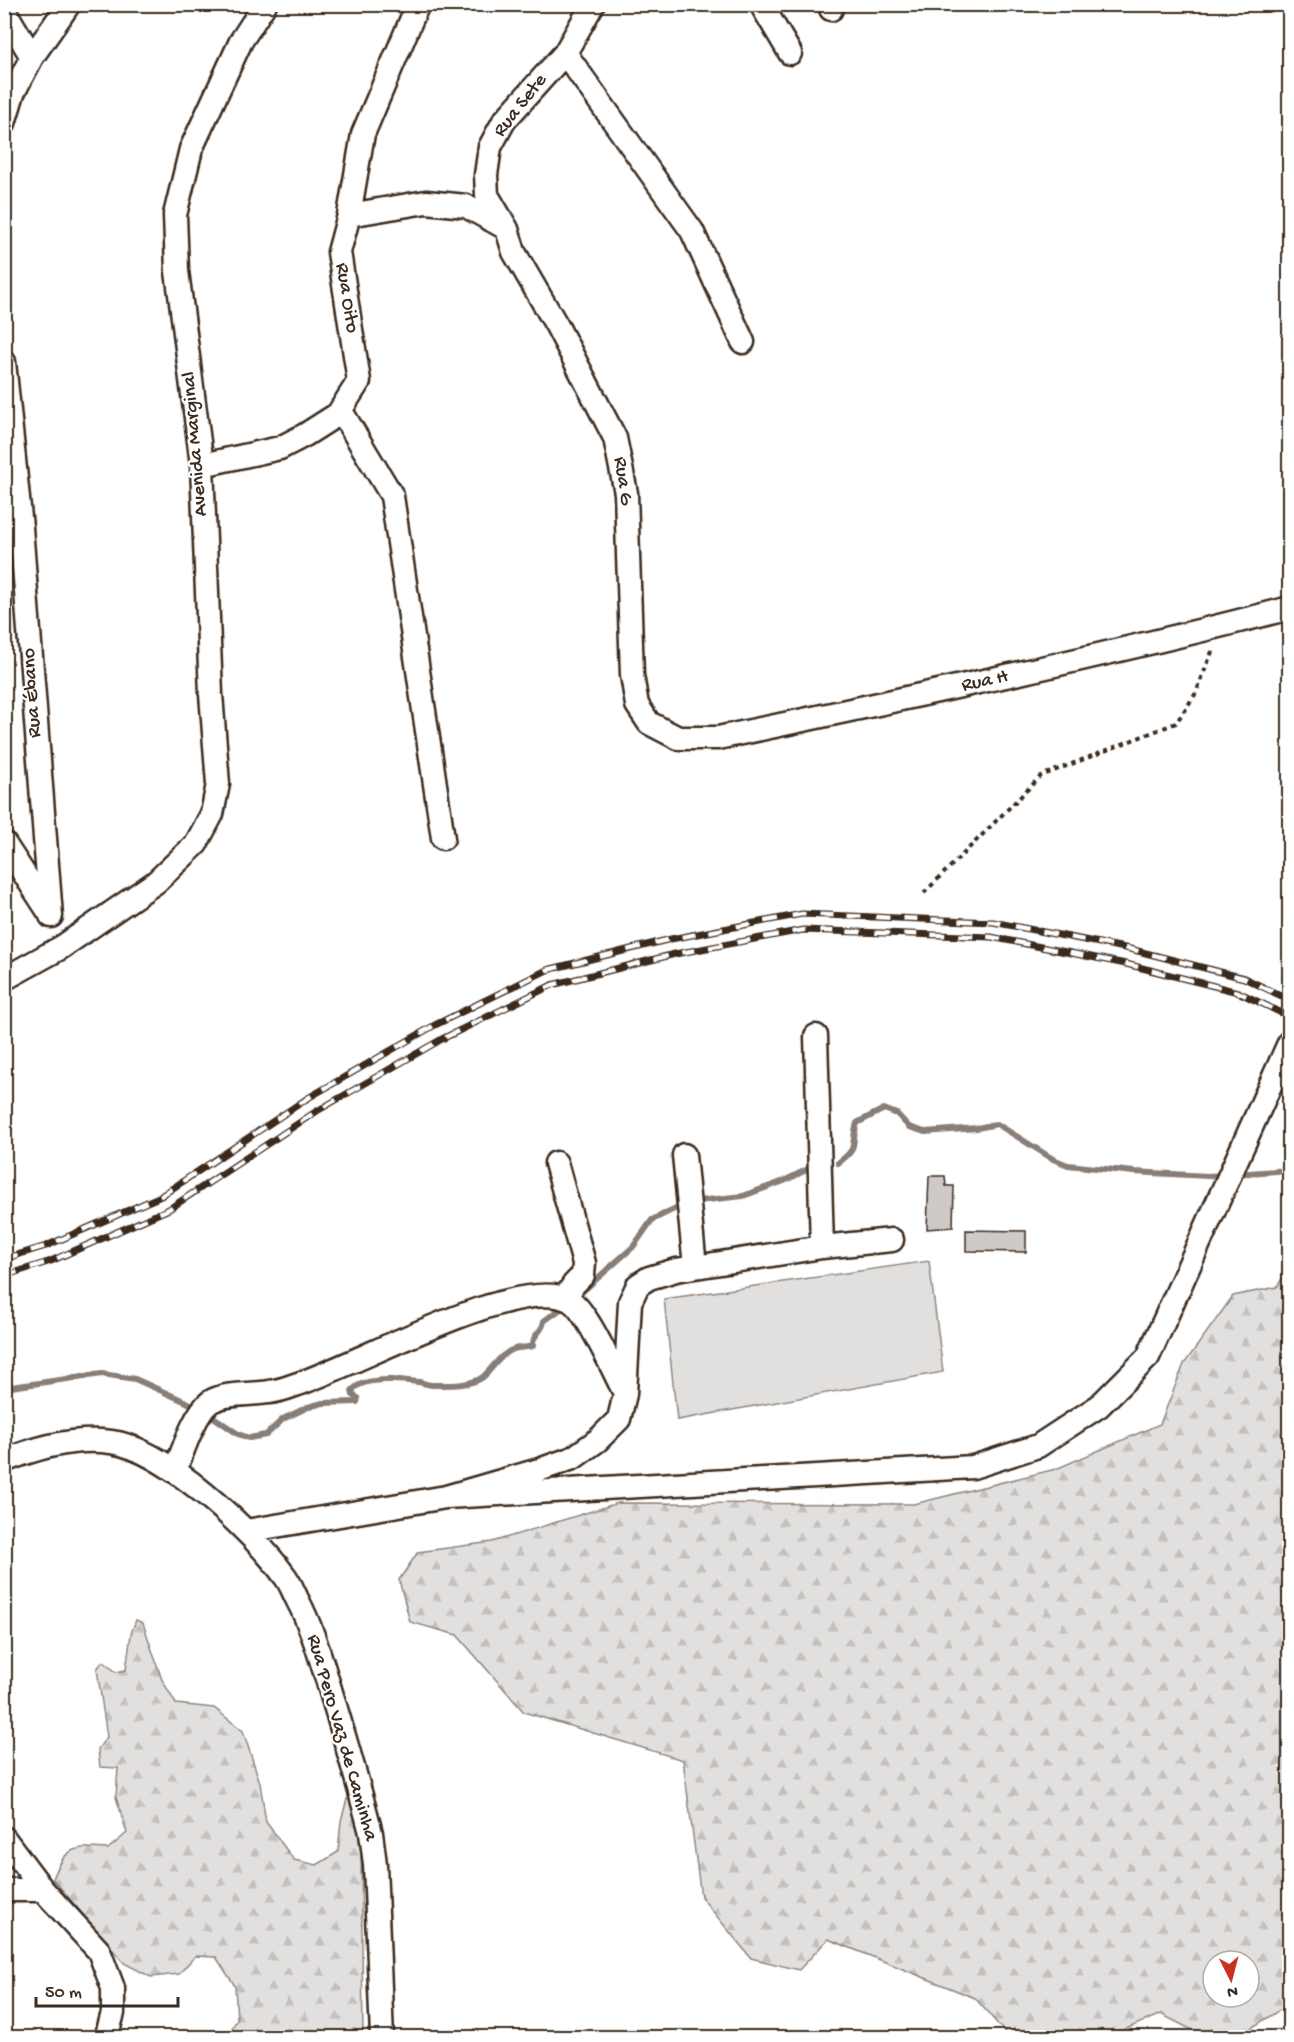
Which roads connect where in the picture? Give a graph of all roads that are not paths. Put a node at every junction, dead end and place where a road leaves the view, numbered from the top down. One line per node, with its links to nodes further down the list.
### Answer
1 (69, 4): 9 (street)
2 (265, 4): 16 (street, Avenida Marginal)
3 (418, 4): 11 (street, Rua Oito)
4 (593, 4): 7 (street, Rua Sete)
5 (761, 4): 8 (street)
6 (4, 10): 9 (street)
7 (565, 53): 12 (street, Rua Sete); 13 (street)
8 (790, 53)
9 (32, 57): 10 (street)
10 (4, 123)
11 (349, 215): 12 (street); 15 (street, Rua Oito)
12 (507, 229): 18 (street, Rua G)
13 (742, 342)
14 (4, 362): 21 (street, Rua Ébano)
15 (340, 411): 16 (street, Rua Oito); 19 (street)
16 (201, 465): 22 (street, Avenida Marginal)
17 (1290, 608): 18 (street, Rua H)
18 (678, 738)
19 (444, 838)
20 (4, 843): 21 (street)
21 (51, 915): 22 (street)
22 (62, 947): 23 (street, Avenida Marginal)
23 (4, 980)
24 (816, 1036): 29 (street)
25 (1290, 1041): 35 (street)
26 (684, 1155): 30 (street)
27 (556, 1163): 31 (street)
28 (892, 1240): 29 (street)
29 (822, 1247): 30 (street)
30 (695, 1267): 32 (street)
31 (565, 1299): 32 (street); 34 (street)
32 (625, 1394): 35 (street)
33 (4, 1461): 34 (street, Rua Pero Vaz de Caminha)
34 (175, 1470): 36 (street, Rua Pero Vaz de Caminha)
35 (446, 1497): 36 (street)
36 (246, 1532): 41 (street, Rua Pero Vaz de Caminha)
37 (4, 1838): 39 (street)
38 (4, 1890): 39 (street)
39 (43, 1890): 40 (street)
40 (106, 2037)
41 (382, 2037)

